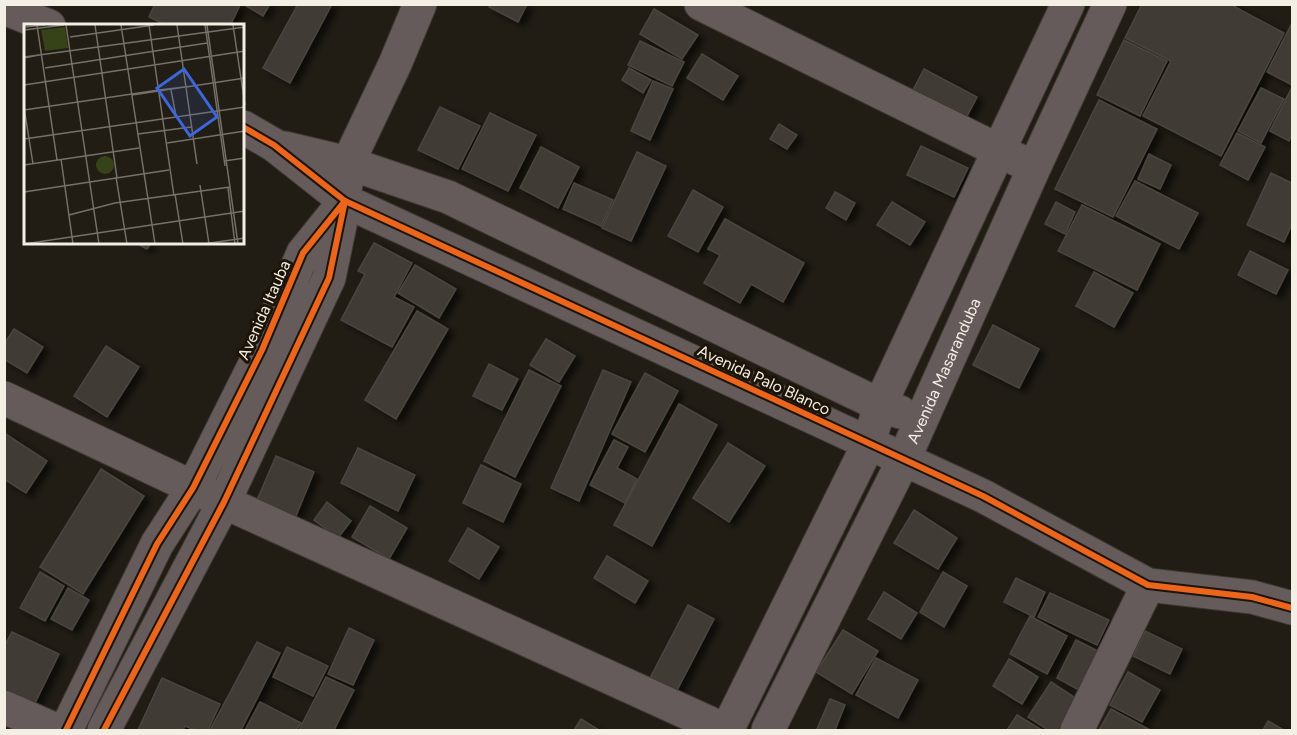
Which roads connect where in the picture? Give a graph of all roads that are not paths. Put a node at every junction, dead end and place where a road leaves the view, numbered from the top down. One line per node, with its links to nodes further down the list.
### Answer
1 (420, 4): 8 (street)
2 (445, 4): 8 (street)
3 (701, 4): 11 (street)
4 (1068, 4): 11 (street)
5 (1110, 4): 13 (street, Avenida Masaranduba)
6 (4, 8): 7 (street)
7 (44, 24)
8 (394, 64): 12 (street)
9 (244, 128): 10 (street, Avenida Palo Blanco)
10 (274, 145): 12 (street, Avenida Palo Blanco); 14 (street, Avenida Palo Blanco)
11 (999, 150): 13 (street); 16 (street)
12 (348, 164): 14 (street); 16 (street, Avenida Palo Blanco)
13 (1034, 168): 17 (street, Avenida Masaranduba)
14 (345, 201): 18 (street, Avenida Palo Blanco); 20 (street, Avenida Itauba); 21 (street)
15 (4, 398): 20 (street)
16 (880, 405): 17 (street, Avenida Palo Blanco); 18 (street)
17 (921, 420): 19 (street, Avenida Masaranduba)
18 (868, 443): 19 (street, Avenida Palo Blanco); 28 (street)
19 (904, 459): 22 (street, Avenida Palo Blanco); 29 (street, Avenida Masaranduba)
20 (193, 488): 21 (street); 26 (street, Avenida Itauba)
21 (224, 502): 27 (street); 28 (street)
22 (1148, 585): 23 (street, Avenida Palo Blanco); 30 (street)
23 (1293, 608)
24 (4, 707): 25 (street)
25 (56, 730)
26 (66, 730)
27 (104, 730)
28 (726, 730)
29 (768, 730)
30 (1077, 730)

